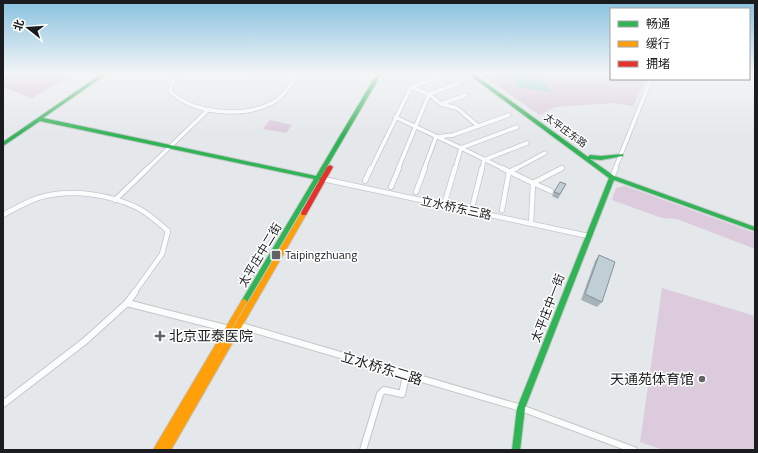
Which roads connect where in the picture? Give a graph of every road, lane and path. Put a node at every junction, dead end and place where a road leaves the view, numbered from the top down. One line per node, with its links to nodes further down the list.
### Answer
1 (75, 94): 15 (main road)
2 (172, 94): 12 (street)
3 (282, 94): 12 (street)
4 (370, 94): 31 (main road, 太平庄中二街)
5 (408, 94): 14 (street)
6 (429, 94): 11 (street); 17 (street)
7 (498, 94): 30 (main road, 太平庄东路)
8 (503, 94): 26 (main road, 太平庄东路)
9 (644, 94): 25 (street)
10 (466, 95): 11 (street)
11 (441, 104): 16 (street)
12 (209, 109): 22 (street)
13 (510, 115): 16 (street)
14 (396, 117): 17 (street); 32 (street)
15 (39, 119): 21 (main road); 22 (main road)
16 (478, 126): 19 (street)
17 (416, 127): 19 (street); 34 (street)
18 (517, 128): 23 (street)
19 (436, 136): 23 (street); 36 (street)
20 (527, 143): 27 (street)
21 (3, 144)
22 (171, 147): 31 (main road); 37 (street)
23 (460, 148): 27 (street); 39 (street)
24 (546, 154): 29 (street)
25 (621, 155): 26 (main road); 30 (street)
26 (590, 157): 30 (main road, 太平庄东路)
27 (484, 160): 29 (street); 38 (street)
28 (562, 168): 33 (street)
29 (509, 172): 33 (street); 40 (street)
30 (612, 176): 43 (main road, 太平庄东路); 44 (main road, 太平庄中一街)
31 (321, 179): 39 (street, 立水桥东三路); 46 (main road, 太平庄中二街); 47 (main road, 太平庄中二街)
32 (365, 181)
33 (533, 183): 35 (street); 42 (street)
34 (391, 187)
35 (551, 191)
36 (416, 192)
37 (115, 200): 41 (street); 45 (street)
38 (473, 204)
39 (444, 205): 42 (street, 立水桥东三路)
40 (502, 210)
41 (3, 215)
42 (531, 224): 44 (street, 立水桥东三路)
43 (755, 229)
44 (588, 236): 50 (main road, 太平庄中一街)
45 (127, 303): 47 (street); 49 (street)
46 (239, 325): 47 (street); 48 (street, 立水桥东二路); 52 (main road, 太平庄中二街)
47 (228, 329): 51 (main road, 太平庄中二街)
48 (406, 376): 50 (street, 立水桥东二路); 53 (street)
49 (3, 404)
50 (521, 408): 54 (main road, 太平庄中一街); 55 (street, 立水桥东二路)
51 (157, 450)
52 (166, 450)
53 (363, 450)
54 (516, 450)
55 (634, 450)

